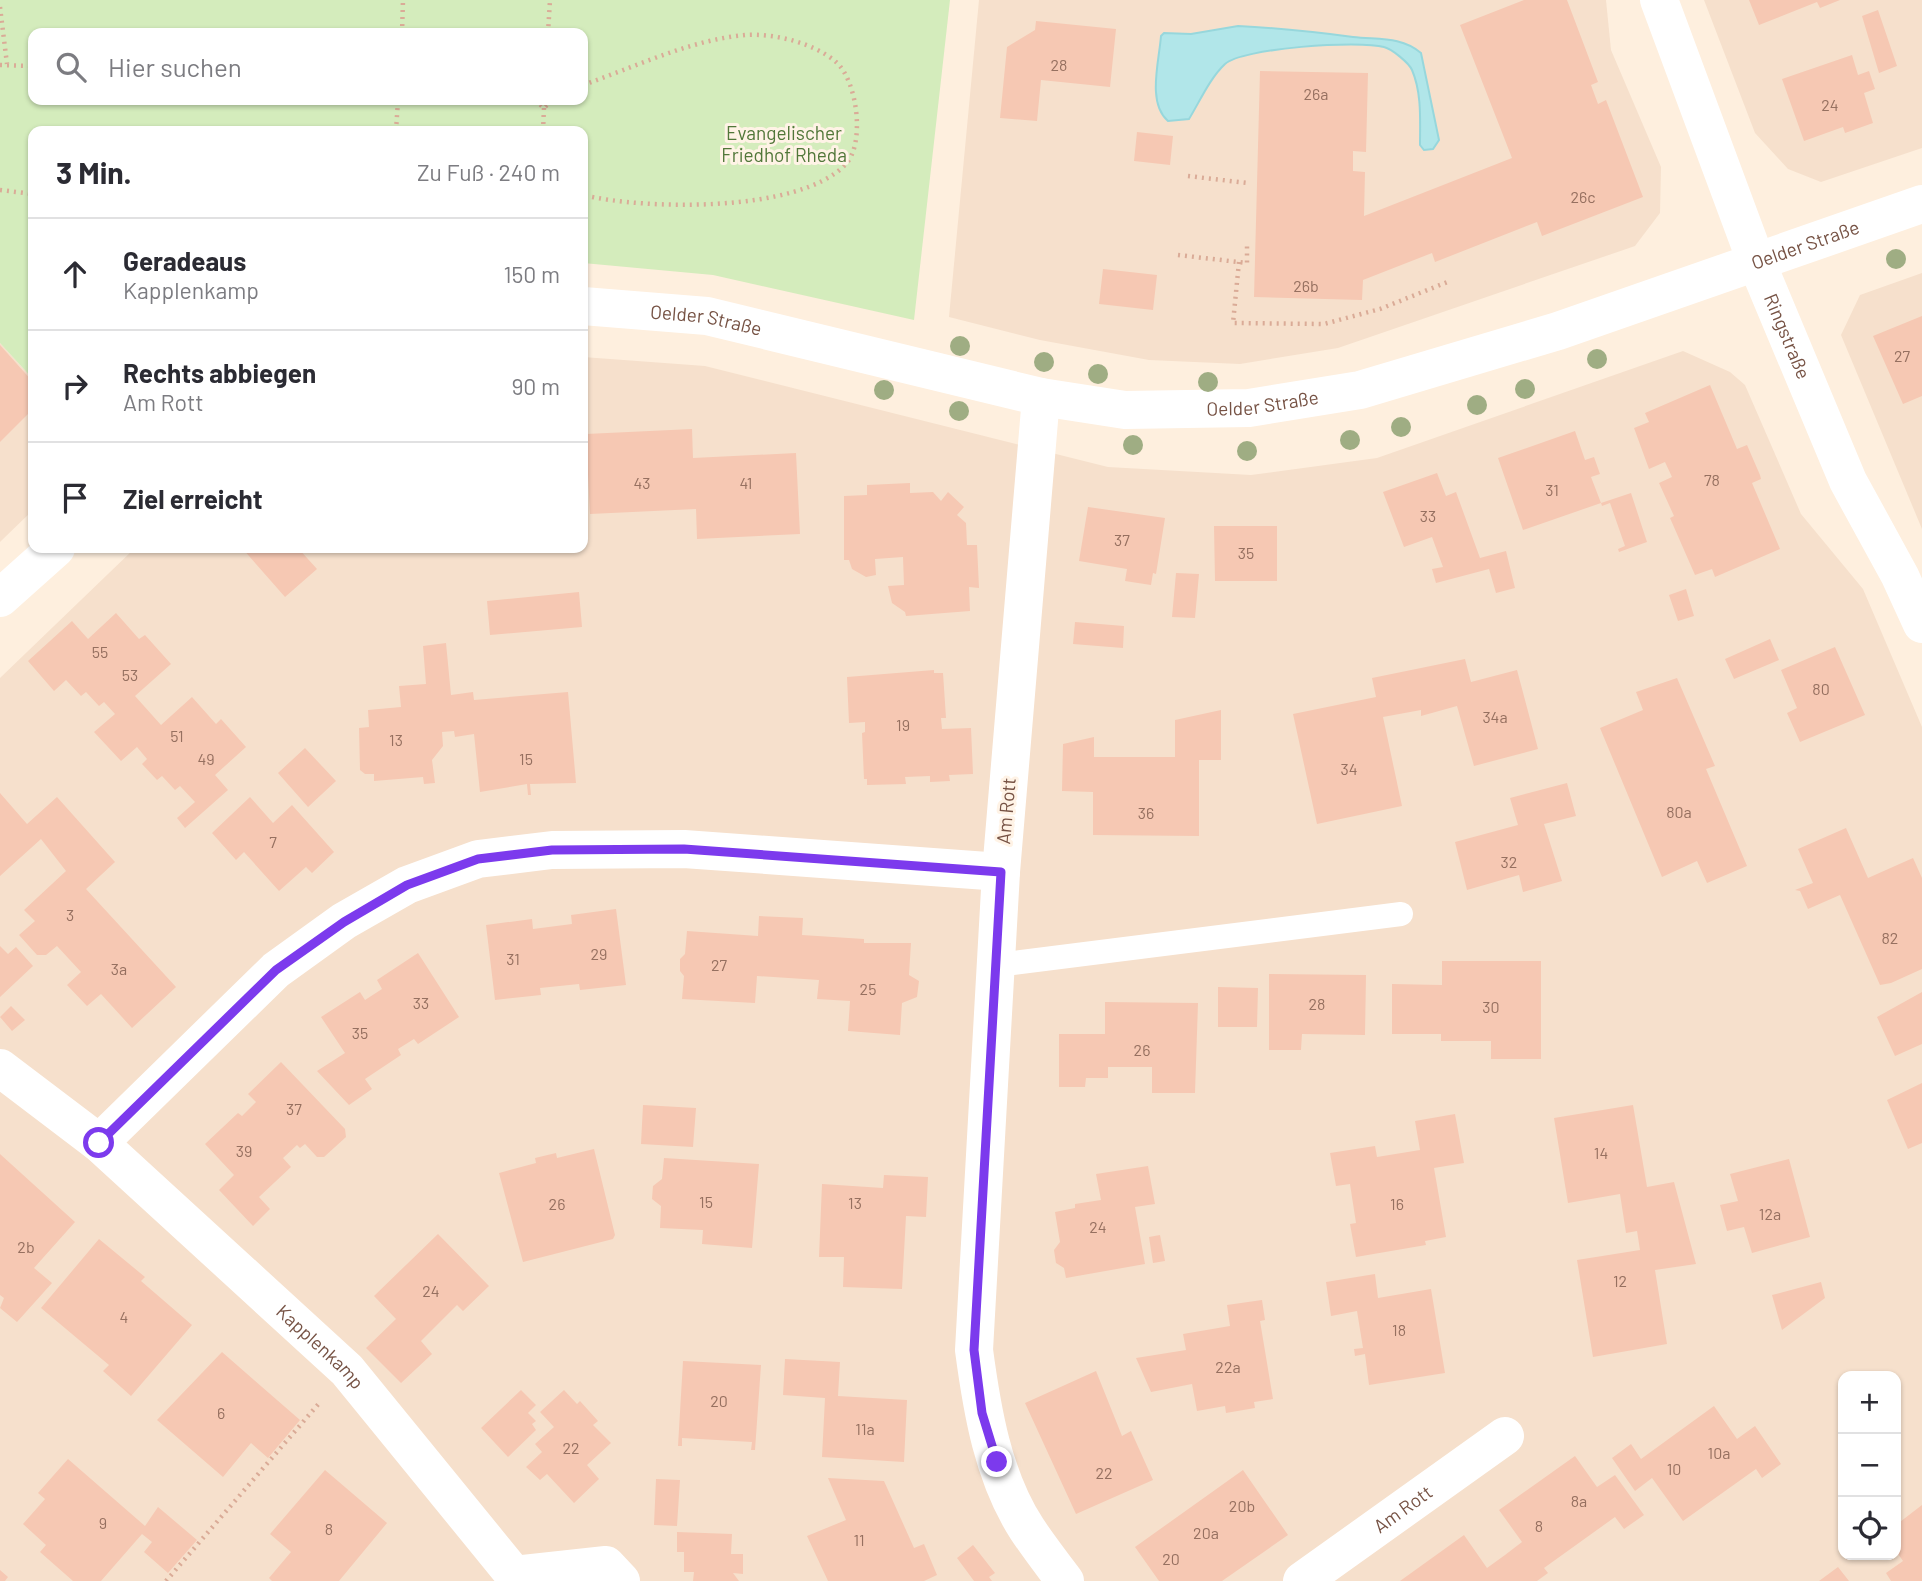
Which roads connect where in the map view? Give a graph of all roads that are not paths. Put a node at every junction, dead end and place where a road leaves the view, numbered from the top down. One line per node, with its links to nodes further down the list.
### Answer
1 (1659, 0): 3 (street, Ringstraße)
2 (1922, 204): 3 (street, Oelder Straße)
3 (1756, 261): 5 (street, Oelder Straße); 8 (street, Ringstraße)
4 (588, 306): 5 (street, Oelder Straße)
5 (1041, 397): 9 (street, Am Rott)
6 (50, 553): 7 (street)
7 (0, 598)
8 (1922, 624)
9 (1001, 872): 11 (street, Am Rott); 13 (street)
10 (1401, 914): 11 (lane)
11 (997, 965): 17 (street, Am Rott)
12 (0, 1068): 13 (street, Kapplenkamp)
13 (99, 1143): 15 (street, Kapplenkamp)
14 (1505, 1436): 18 (street, Am Rott)
15 (517, 1578): 16 (street, Kapplenkamp)
16 (621, 1581)
17 (1065, 1581)
18 (1302, 1581)

